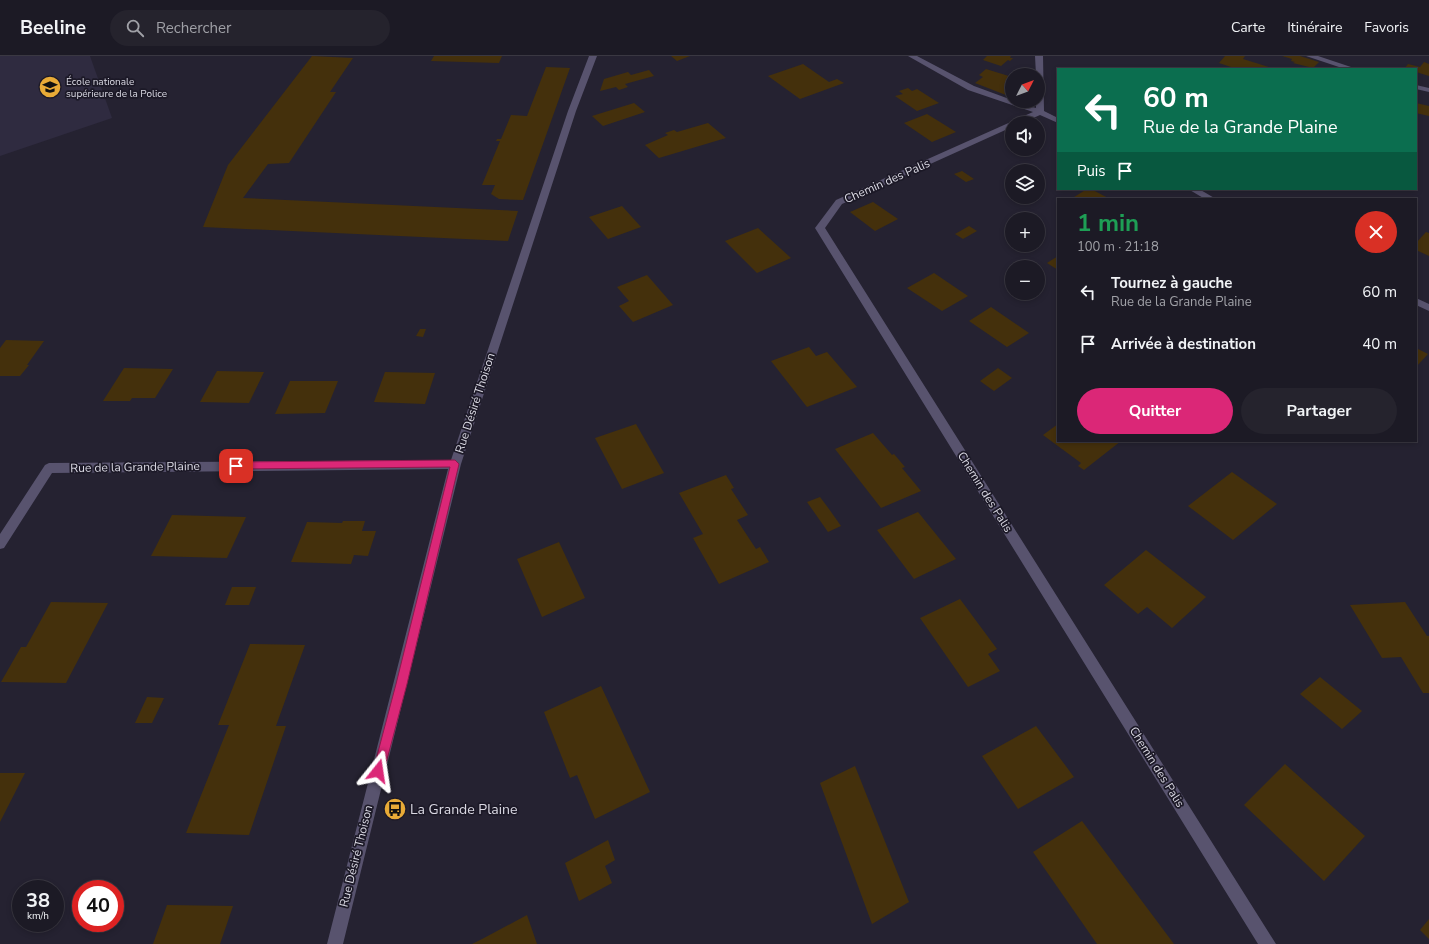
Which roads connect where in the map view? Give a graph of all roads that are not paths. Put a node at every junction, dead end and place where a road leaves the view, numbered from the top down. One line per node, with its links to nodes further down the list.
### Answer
1 (593, 56): 16 (street, Rue Désiré Thoison)
2 (912, 56): 8 (street)
3 (1039, 56): 8 (street)
4 (1310, 56): 5 (street)
5 (1350, 68)
6 (1417, 87): 7 (street)
7 (1429, 90)
8 (1040, 112): 9 (street, Chemin des Palis); 10 (street)
9 (1031, 116)
10 (1057, 120)
11 (1005, 128): 19 (street, Chemin des Palis)
12 (1194, 190): 13 (street)
13 (1210, 198)
14 (1417, 302): 15 (street)
15 (1429, 308)
16 (455, 464): 17 (street, Rue de la Grande Plaine); 18 (street, Rue Désiré Thoison)
17 (0, 544)
18 (335, 944)
19 (1268, 944)

